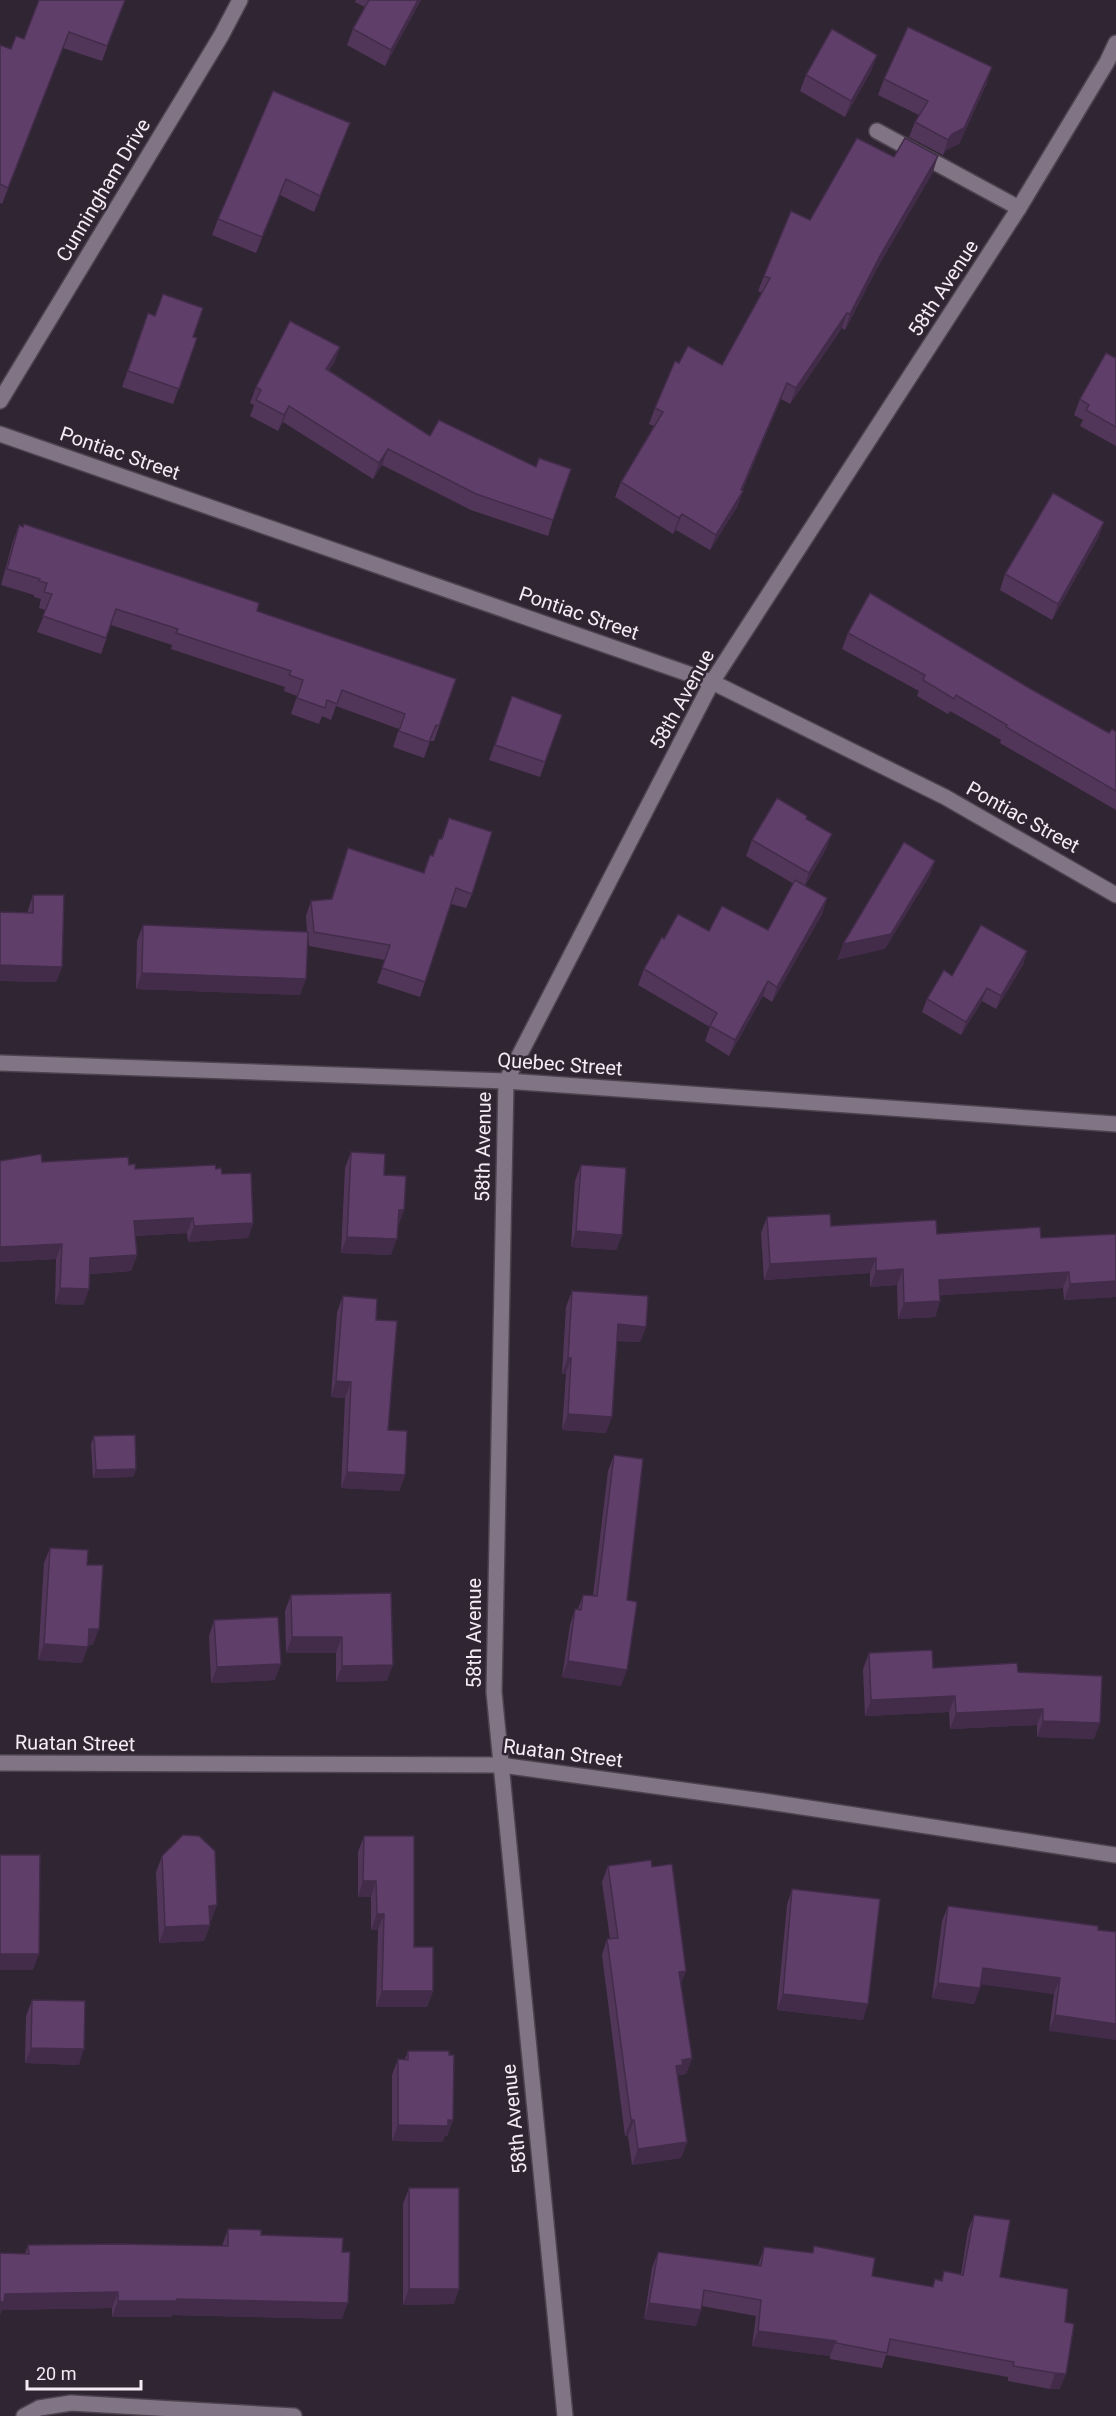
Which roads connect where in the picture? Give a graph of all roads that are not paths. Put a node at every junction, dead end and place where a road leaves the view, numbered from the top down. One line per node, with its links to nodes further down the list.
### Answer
1 (240, 0): 5 (street, Cunningham Drive)
2 (1116, 42): 4 (street, 58th Avenue)
3 (877, 131): 4 (street)
4 (1019, 208): 7 (street, 58th Avenue)
5 (0, 401)
6 (0, 434): 7 (street, Pontiac Street)
7 (712, 682): 8 (street, Pontiac Street); 10 (street, 58th Avenue)
8 (1116, 895)
9 (0, 1063): 10 (street, Quebec Street)
10 (506, 1081): 11 (street, Quebec Street); 13 (street, 58th Avenue)
11 (1116, 1124)
12 (0, 1763): 13 (street, Ruatan Street)
13 (501, 1765): 14 (street, Ruatan Street); 17 (street, 58th Avenue)
14 (1116, 1855)
15 (24, 2416): 16 (street)
16 (294, 2416)
17 (565, 2416)

